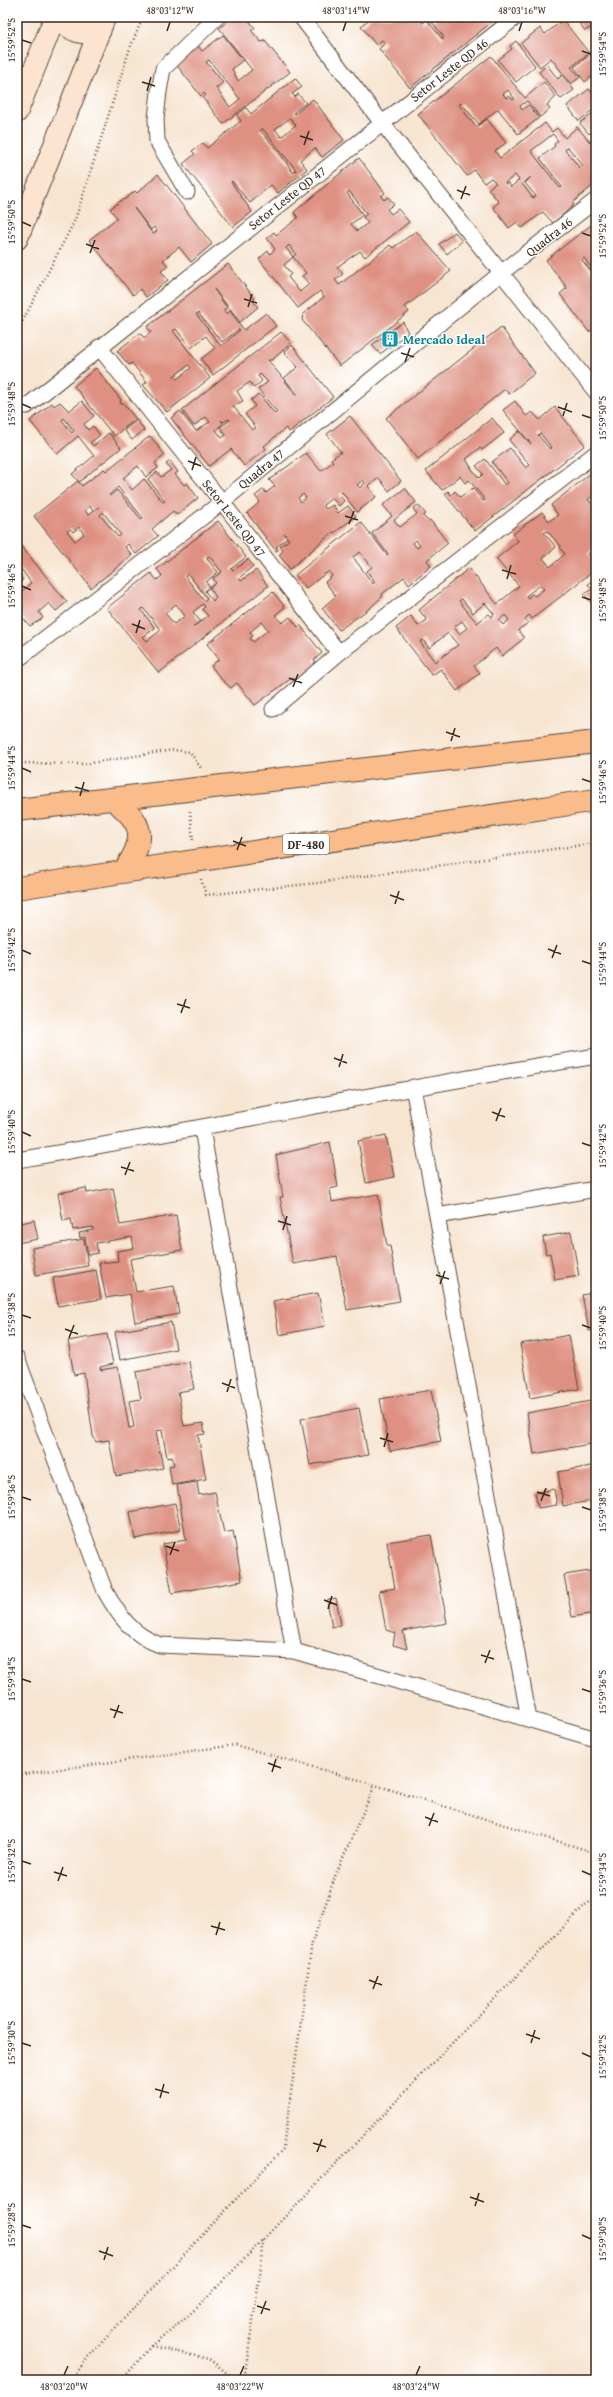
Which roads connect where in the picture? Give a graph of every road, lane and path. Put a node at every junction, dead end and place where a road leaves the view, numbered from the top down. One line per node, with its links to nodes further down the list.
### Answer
1 (55, 17): 8 (main road)
2 (60, 17): 7 (main road)
3 (143, 17): 14 (path)
4 (217, 17): 10 (street)
5 (301, 17): 9 (street)
6 (516, 17): 9 (street, Setor Leste QD 46)
7 (103, 24): 12 (main road)
8 (17, 112)
9 (382, 123): 13 (street); 15 (street, Setor Leste QD 47)
10 (187, 192)
11 (596, 200): 13 (street, Quadra 46)
12 (17, 239)
13 (502, 273): 16 (street); 19 (street, Quadra 47)
14 (17, 332)
15 (99, 347): 17 (street, Setor Leste QD 47); 19 (street, Setor Leste QD 47)
16 (596, 392)
17 (27, 406)
18 (596, 453): 20 (street)
19 (222, 502): 20 (street, Setor Leste QD 47); 21 (street, Quadra 47)
20 (338, 653): 22 (street)
21 (17, 660)
22 (273, 709)
23 (596, 742): 24 (main road)
24 (114, 800): 26 (main road); 27 (main road)
25 (596, 800): 27 (main road, DF-480)
26 (17, 810)
27 (124, 871): 28 (main road, DF-480)
28 (17, 888)
29 (596, 1056): 30 (street)
30 (413, 1087): 31 (street); 34 (street)
31 (202, 1128): 32 (street); 36 (street)
32 (17, 1160)
33 (596, 1189): 34 (street)
34 (437, 1216): 37 (street)
35 (17, 1358): 36 (street)
36 (294, 1651): 37 (street)
37 (528, 1719): 38 (street)
38 (596, 1739)
39 (17, 1775): 40 (path)
40 (375, 1785): 41 (path); 45 (path)
41 (596, 1854)
42 (596, 1898): 43 (path)
43 (262, 2240): 44 (path); 48 (path)
44 (151, 2346): 46 (path); 47 (path)
45 (72, 2380)
46 (122, 2380)
47 (236, 2380)
48 (244, 2380)

